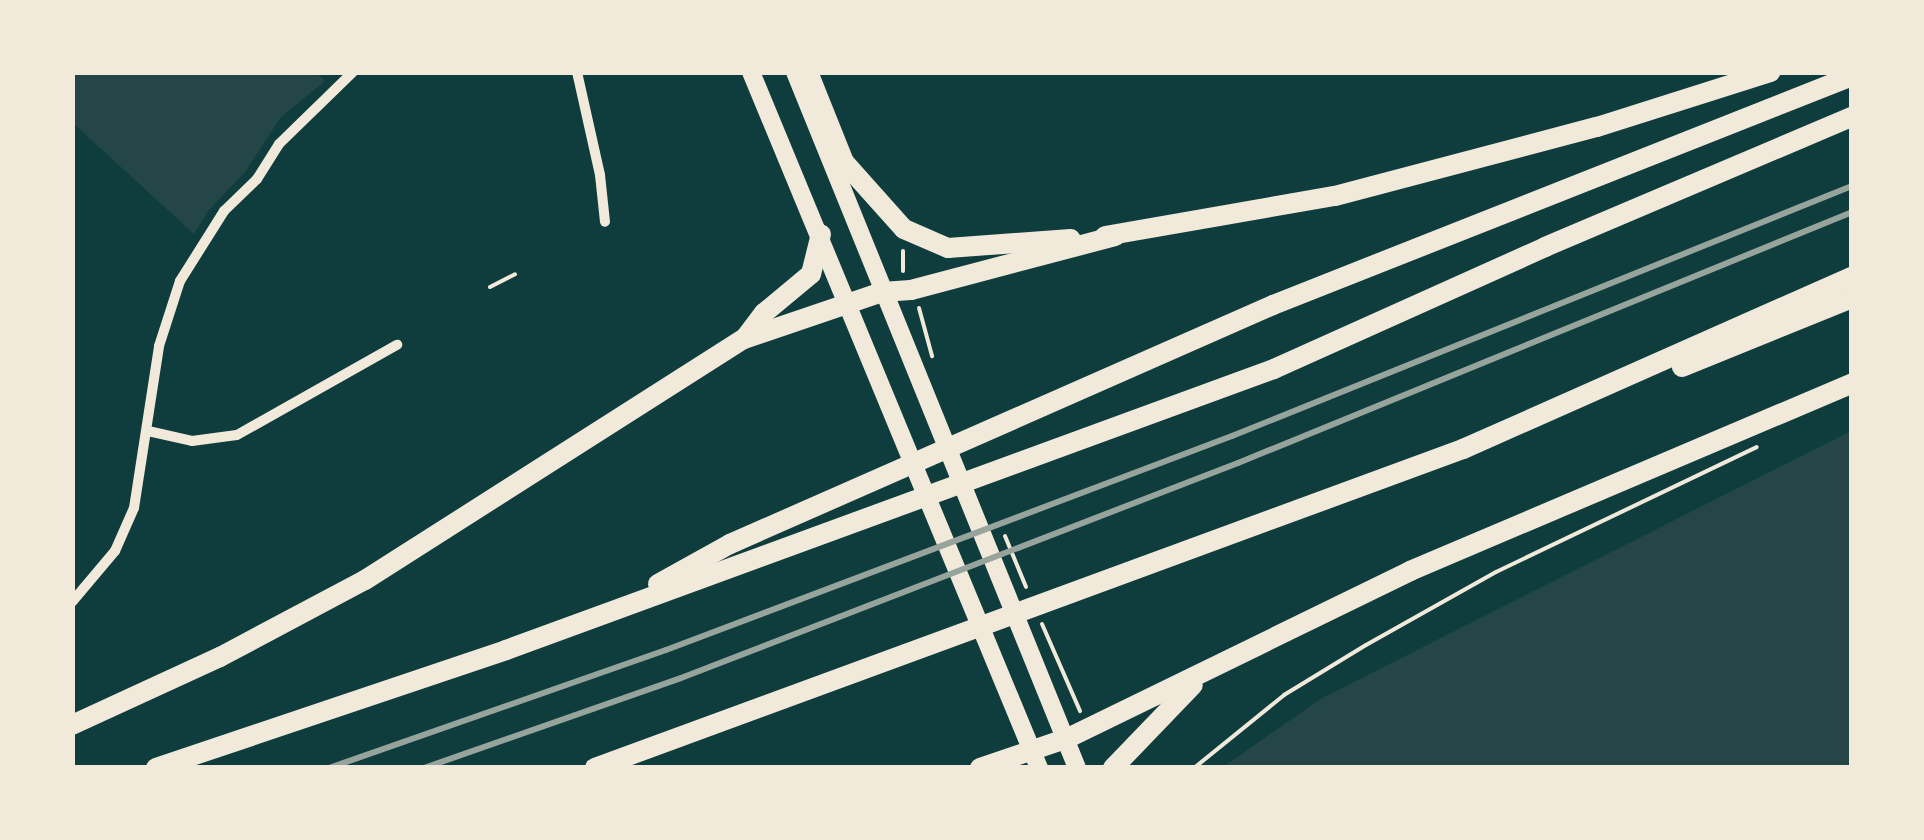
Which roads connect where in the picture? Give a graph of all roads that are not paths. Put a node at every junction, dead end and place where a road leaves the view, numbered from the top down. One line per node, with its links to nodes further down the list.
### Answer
1 (354, 72): 20 (street)
2 (576, 72): 9 (street)
3 (752, 72): 10 (main road)
4 (795, 72): 13 (main road)
5 (808, 72): 11 (highway)
6 (1770, 72): 11 (highway)
7 (1852, 76): 22 (highway)
8 (1852, 117): 22 (highway)
9 (606, 222)
10 (821, 234): 15 (main road); 16 (highway)
11 (1115, 236): 13 (highway)
12 (1852, 277): 18 (highway)
13 (882, 292): 15 (highway); 25 (main road)
14 (1852, 298): 18 (highway)
15 (848, 303): 16 (highway); 26 (main road)
16 (744, 339): 24 (highway)
17 (396, 345): 20 (street)
18 (1641, 372): 28 (highway)
19 (1852, 383): 23 (highway)
20 (148, 431): 21 (street)
21 (72, 602)
22 (600, 616): 27 (highway)
23 (1209, 670): 25 (highway); 31 (highway)
24 (72, 724)
25 (1068, 738): 26 (highway); 30 (main road)
26 (1035, 759): 29 (highway)
27 (156, 768)
28 (595, 768)
29 (980, 768)
30 (1077, 768)
31 (1113, 768)

